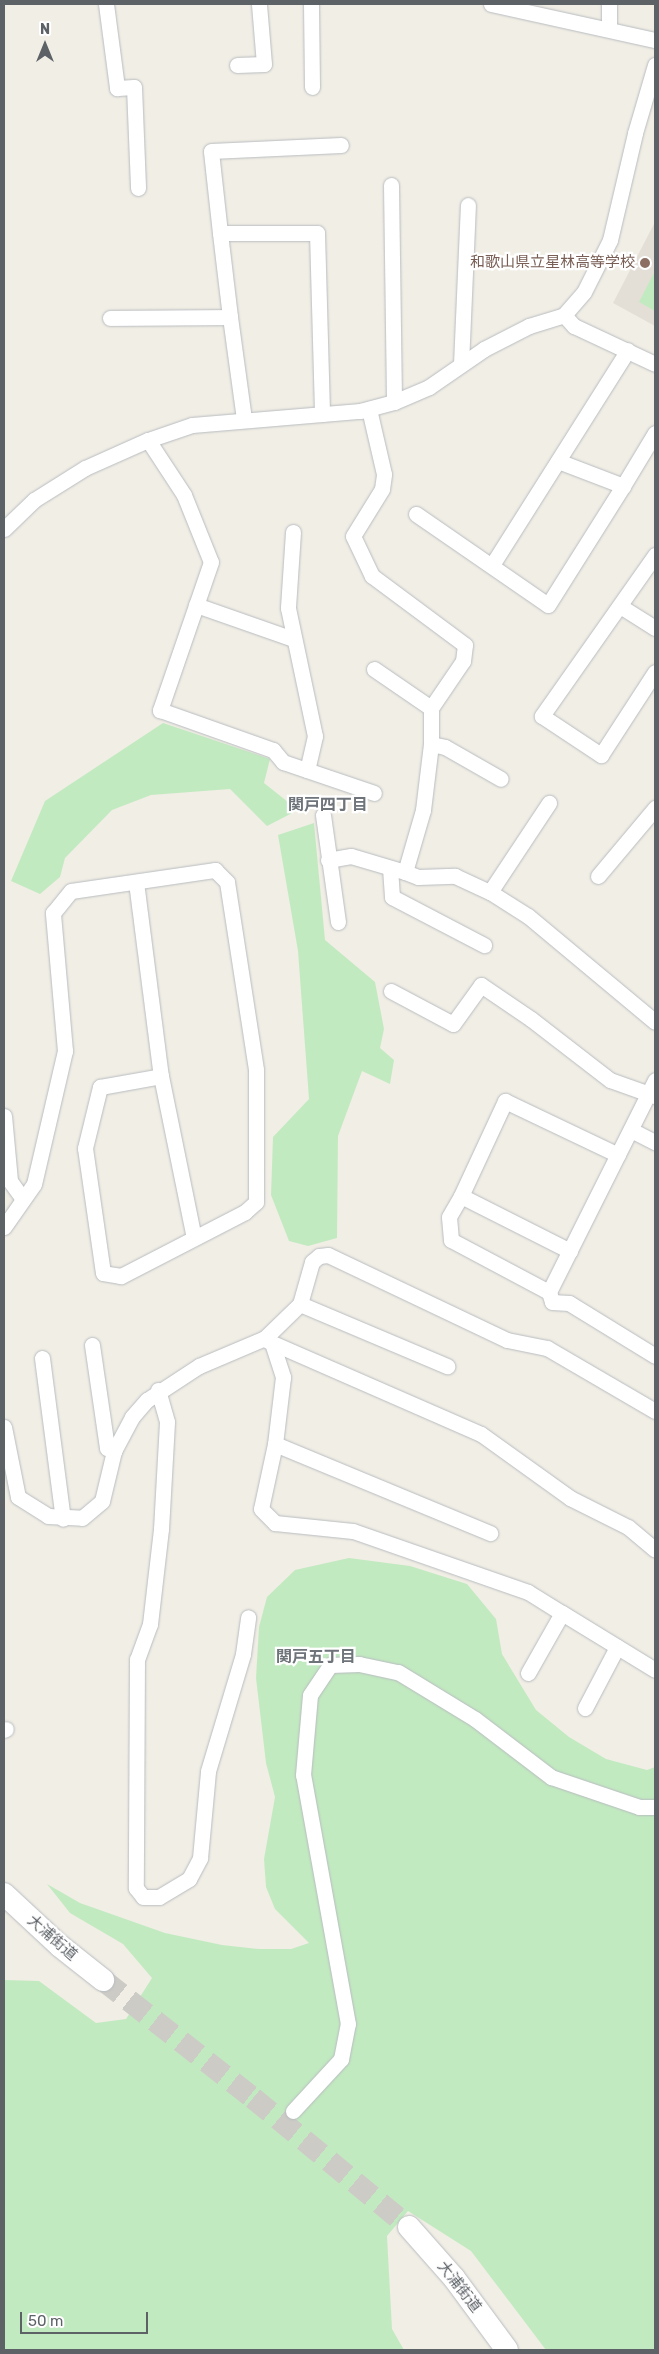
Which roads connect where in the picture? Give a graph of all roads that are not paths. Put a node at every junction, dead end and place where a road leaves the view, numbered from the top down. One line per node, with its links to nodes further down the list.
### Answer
1 (106, 4): 14 (street)
2 (259, 4): 9 (street)
3 (312, 4): 11 (street)
4 (491, 4): 6 (street)
5 (609, 4): 7 (street)
6 (533, 8): 7 (street)
7 (609, 28): 8 (street)
8 (655, 40)
9 (237, 65)
10 (655, 65): 17 (street)
11 (312, 87)
12 (341, 145): 16 (street)
13 (391, 185): 23 (street)
14 (138, 188)
15 (468, 205): 21 (street)
16 (220, 233): 18 (street); 25 (street)
17 (564, 315): 20 (street); 21 (street)
18 (230, 317): 19 (street); 26 (street)
19 (110, 318)
20 (628, 350): 22 (street); 29 (street)
21 (461, 364): 23 (street)
22 (655, 364)
23 (394, 402): 24 (street)
24 (369, 408): 25 (street); 42 (street)
25 (322, 414): 26 (street)
26 (244, 419): 28 (street)
27 (655, 433): 30 (street)
28 (148, 440): 32 (street); 36 (street)
29 (558, 461): 30 (street); 35 (street)
30 (622, 486): 35 (street)
31 (416, 514): 35 (street)
32 (4, 529)
33 (293, 532): 39 (street)
34 (655, 555): 37 (street)
35 (492, 565)
36 (196, 605): 39 (street); 44 (street)
37 (620, 606): 38 (street); 41 (street)
38 (655, 628)
39 (293, 639): 44 (street)
40 (374, 669): 42 (street)
41 (655, 672)
42 (431, 708): 43 (street)
43 (431, 744): 45 (street); 52 (street)
44 (308, 770): 46 (street)
45 (502, 778)
46 (374, 793)
47 (549, 803): 55 (street)
48 (655, 808): 53 (street)
49 (324, 815): 50 (street)
50 (328, 860): 51 (street); 56 (street)
51 (390, 868): 52 (street); 57 (street)
52 (405, 872): 55 (street)
53 (598, 876)
54 (136, 882): 60 (street); 68 (street); 70 (street)
55 (490, 892): 59 (street)
56 (338, 922)
57 (484, 945)
58 (391, 991): 62 (street)
59 (655, 1022)
60 (161, 1076): 70 (street); 70 (street)
61 (655, 1080): 62 (street)
62 (652, 1095): 64 (street)
63 (4, 1116): 68 (street)
64 (631, 1130): 65 (street); 66 (street)
65 (655, 1142)
66 (618, 1155): 67 (street); 71 (street)
67 (461, 1196): 71 (street); 72 (street)
68 (23, 1199): 69 (street)
69 (4, 1227)
70 (194, 1238)
71 (570, 1251): 72 (street)
72 (549, 1292): 76 (street)
73 (300, 1304): 74 (street); 78 (street); 80 (street)
74 (269, 1342): 79 (street); 82 (street); 86 (street)
75 (92, 1345): 83 (street)
76 (655, 1356)
77 (42, 1358): 84 (street)
78 (447, 1366)
79 (158, 1390): 83 (street); 88 (street)
80 (655, 1411)
81 (4, 1427): 84 (street)
82 (275, 1444): 85 (street); 87 (street)
83 (114, 1452): 84 (street)
84 (63, 1519)
85 (490, 1533)
86 (655, 1550)
87 (562, 1613): 89 (street); 91 (street)
88 (248, 1617)
89 (617, 1647): 90 (street); 92 (street)
90 (655, 1670)
91 (528, 1673)
92 (585, 1708)
93 (655, 1807): 96 (street)
94 (6, 1902): 95 (street, 大浦街道)
95 (103, 1980)
96 (293, 2111)
97 (409, 2227): 98 (street, 大浦街道)
98 (507, 2350)

